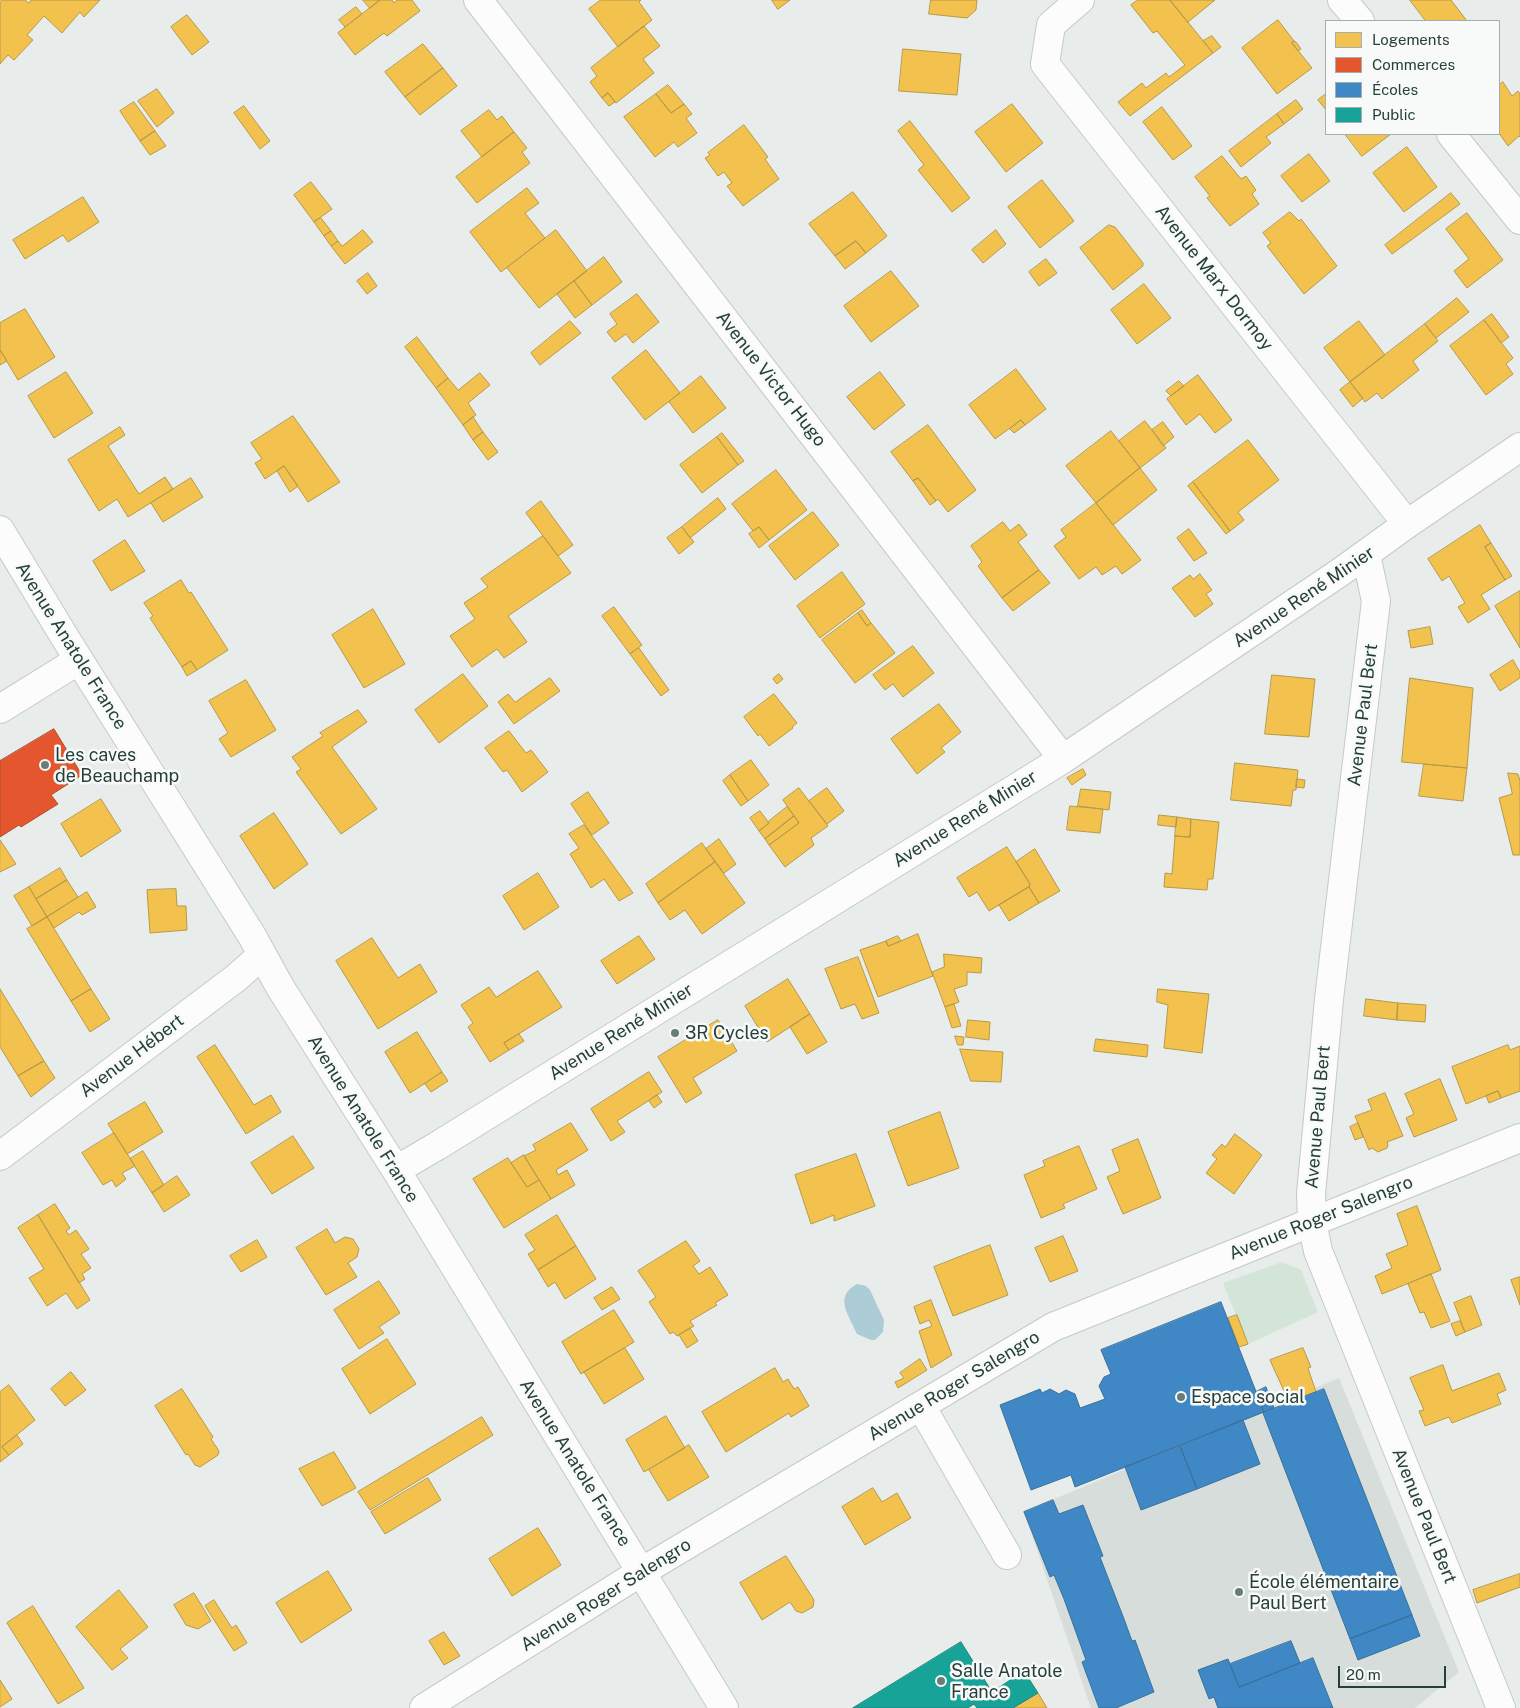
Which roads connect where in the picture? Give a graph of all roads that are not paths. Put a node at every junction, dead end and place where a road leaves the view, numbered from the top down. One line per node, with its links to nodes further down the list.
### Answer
1 (478, 0): 13 (street, Avenue Victor Hugo)
2 (1080, 0): 8 (street, Avenue Marx Dormoy)
3 (1342, 0): 4 (street)
4 (1359, 20)
5 (1451, 135): 6 (street)
6 (1520, 220)
7 (1519, 451): 8 (street, Avenue René Minier)
8 (1407, 524): 10 (street, Avenue René Minier)
9 (0, 530): 11 (street, Avenue Anatole France)
10 (1366, 555): 13 (street, Avenue René Minier); 18 (street, Avenue Paul Bert)
11 (79, 660): 12 (street); 14 (street, Avenue Anatole France)
12 (0, 709)
13 (1063, 759): 17 (street, Avenue René Minier)
14 (262, 955): 16 (street, Avenue Hébert); 17 (street, Avenue Anatole France)
15 (1520, 1138): 18 (street, Avenue Roger Salengro)
16 (0, 1156)
17 (396, 1170): 21 (street, Avenue Anatole France)
18 (1312, 1222): 19 (street, Avenue Roger Salengro); 24 (street, Avenue Paul Bert)
19 (921, 1406): 20 (street); 21 (street, Avenue Roger Salengro)
20 (1007, 1555)
21 (642, 1572): 22 (street, Avenue Roger Salengro); 23 (street, Avenue Anatole France)
22 (424, 1708)
23 (724, 1708)
24 (1501, 1708)

